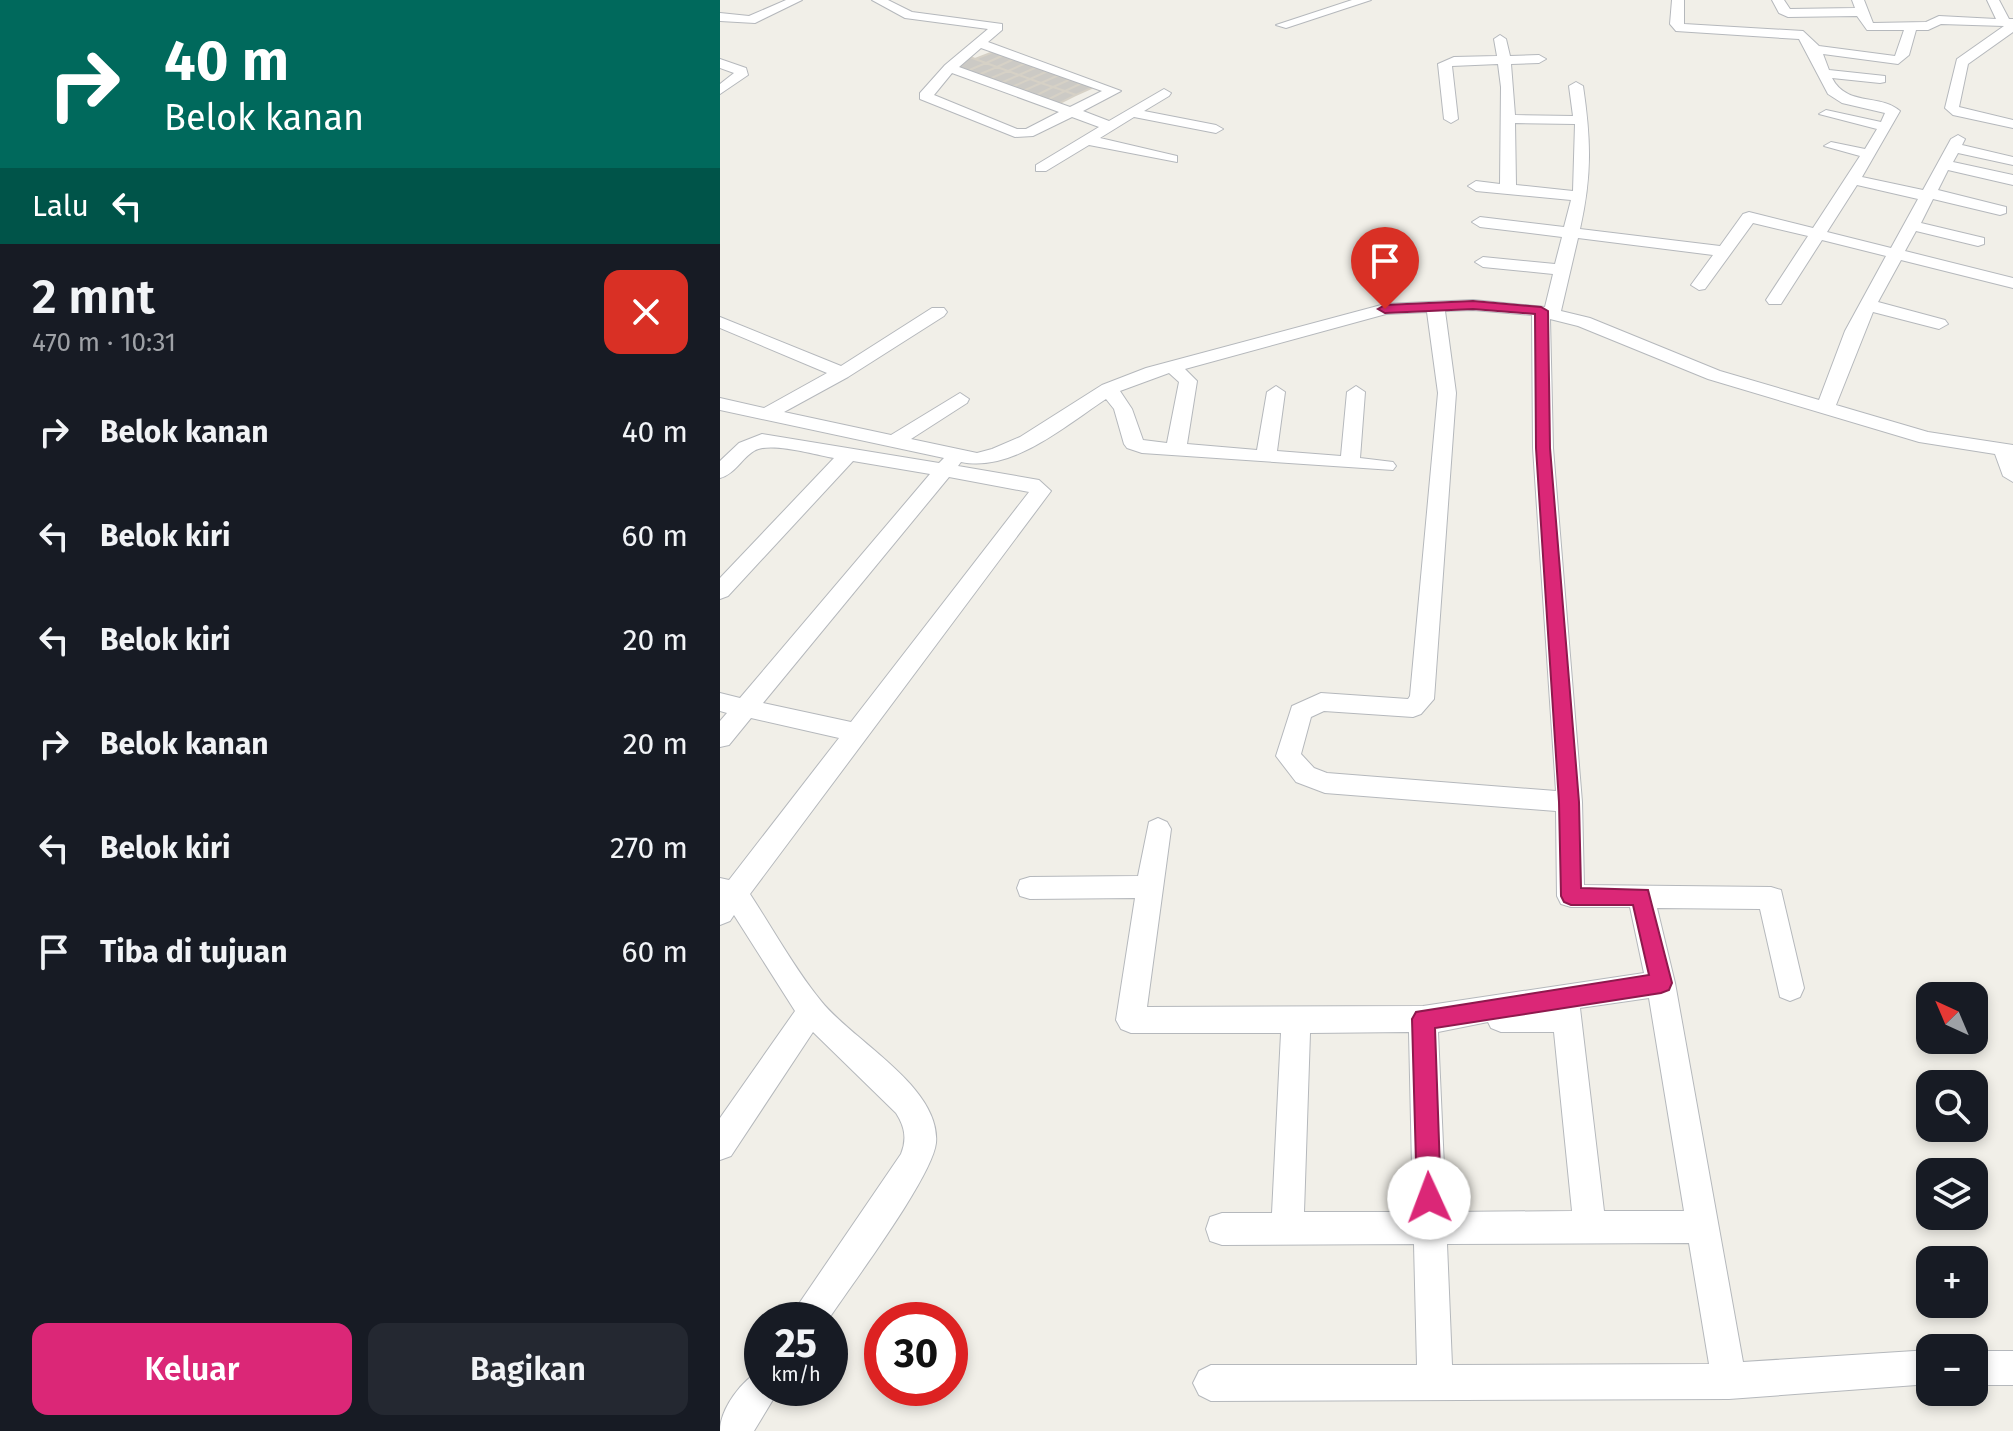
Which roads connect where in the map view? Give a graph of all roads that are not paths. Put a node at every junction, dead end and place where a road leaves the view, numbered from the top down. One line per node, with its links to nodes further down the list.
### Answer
1 (796, 0): 8 (street)
2 (878, 0): 13 (street)
3 (1365, 0): 10 (street)
4 (1678, 0): 14 (street)
5 (1778, 0): 7 (street)
6 (1993, 0): 9 (street)
7 (1860, 6): 11 (street)
8 (720, 17)
9 (2010, 24): 11 (street); 30 (street)
10 (1282, 25)
11 (1911, 27): 14 (street)
12 (1500, 39): 16 (street)
13 (981, 44): 18 (street); 24 (street)
14 (1812, 49): 19 (street)
15 (1539, 59): 16 (street)
16 (1504, 60): 27 (street); 28 (street)
17 (720, 63): 22 (street)
18 (950, 68): 24 (street); 24 (street)
19 (1822, 73): 20 (street); 32 (street)
20 (1880, 79)
21 (1576, 86): 29 (street)
22 (720, 90)
23 (1164, 93): 25 (street)
24 (1070, 113): 31 (street)
25 (1133, 113): 31 (street); 33 (street)
26 (1826, 114): 32 (street)
27 (1451, 119)
28 (1508, 119): 29 (street); 44 (street)
29 (1580, 120): 46 (street)
30 (2013, 124)
31 (1110, 126): 34 (street)
32 (1886, 127): 36 (street)
33 (1216, 129)
34 (1087, 140): 37 (street); 40 (street)
35 (1831, 146): 36 (street)
36 (1869, 154): 41 (street)
37 (1172, 159)
38 (2013, 161): 39 (street)
39 (1944, 165): 42 (street); 45 (street)
40 (1041, 168)
41 (1852, 179): 45 (street); 51 (street)
42 (2013, 180)
43 (1476, 186): 44 (street)
44 (1508, 189): 46 (street)
45 (1928, 194): 47 (street); 49 (street)
46 (1578, 196): 50 (street)
47 (2000, 210)
48 (1480, 222): 50 (street)
49 (1911, 225): 52 (street); 54 (street)
50 (1570, 232): 53 (street); 56 (street)
51 (1818, 234): 53 (street); 54 (street); 59 (street)
52 (1978, 241)
53 (1724, 251): 58 (street)
54 (1897, 254): 57 (street); 61 (street)
55 (1483, 262): 56 (street)
56 (1562, 270): 63 (street)
57 (2013, 283)
58 (1699, 285)
59 (1775, 300)
60 (1435, 305): 63 (street); 66 (street); 90 (street)
61 (1868, 305): 65 (street); 73 (street)
62 (938, 312): 67 (street)
63 (1546, 312): 73 (street); 90 (street)
64 (720, 322): 67 (street)
65 (1939, 324)
66 (1173, 367): 68 (street); 76 (street)
67 (842, 373): 74 (street)
68 (1109, 389): 76 (street); 80 (street)
69 (1276, 392): 79 (street)
70 (1356, 392): 81 (street)
71 (960, 399): 75 (street)
72 (720, 404): 74 (street)
73 (1825, 408): 77 (street)
74 (764, 415): 75 (street)
75 (894, 441): 80 (street)
76 (1176, 450): 79 (street)
77 (2008, 451): 84 (street)
78 (849, 454): 80 (street); 83 (street); 85 (street)
79 (1266, 457): 81 (street)
80 (950, 463): 87 (street); 88 (street)
81 (1350, 463): 82 (street)
82 (1386, 466)
83 (720, 472)
84 (2013, 476)
85 (720, 591)
86 (720, 702): 87 (street)
87 (744, 708): 88 (street); 89 (street)
88 (857, 733): 95 (street)
89 (720, 738)
90 (1569, 802): 94 (street)
91 (1158, 829): 92 (street)
92 (1150, 887): 93 (street); 101 (street)
93 (1030, 888)
94 (1641, 896): 96 (street); 97 (street)
95 (725, 898): 99 (street)
96 (1661, 983): 98 (street); 104 (street)
97 (1790, 988)
98 (1566, 1008): 100 (street); 103 (street)
99 (811, 1011): 102 (street); 108 (street)
100 (1423, 1019): 101 (street); 105 (street)
101 (1296, 1020): 107 (street)
102 (720, 1145)
103 (1590, 1227): 104 (street); 105 (street)
104 (1703, 1227): 112 (street)
105 (1430, 1228): 107 (street); 113 (street)
106 (1222, 1229): 107 (street)
107 (1287, 1229)
108 (820, 1302)
109 (1916, 1368): 112 (street)
110 (1988, 1368): 111 (street)
111 (2013, 1368)
112 (1729, 1381): 113 (street)
113 (1435, 1382): 114 (street)
114 (1211, 1383)
115 (750, 1406): 116 (street)
116 (733, 1431)

